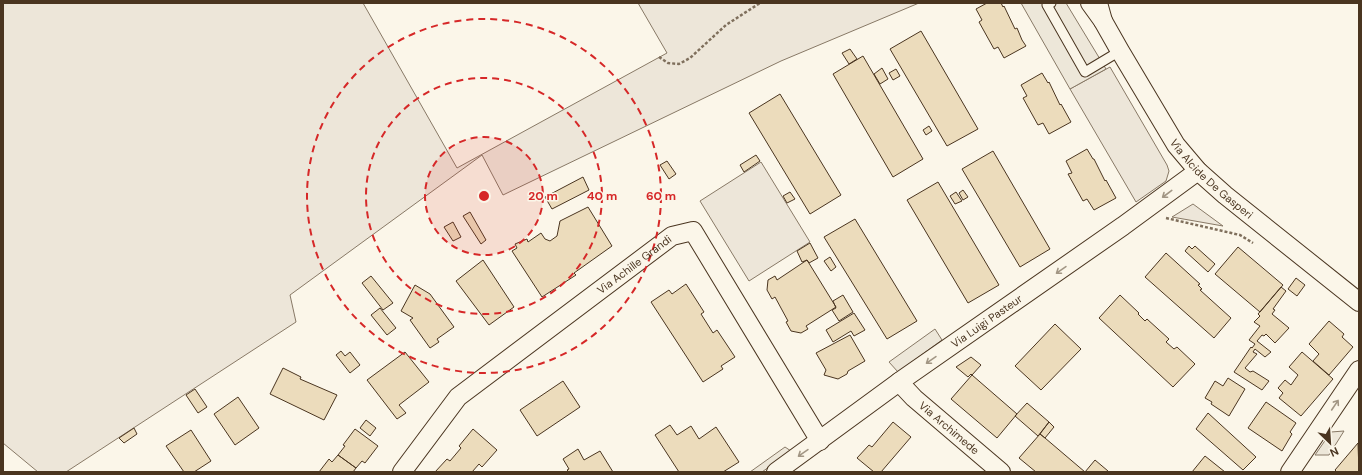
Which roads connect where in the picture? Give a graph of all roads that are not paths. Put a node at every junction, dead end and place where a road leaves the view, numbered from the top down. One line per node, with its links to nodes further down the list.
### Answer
1 (1051, 3): 5 (lane)
2 (1090, 3): 4 (street, Via Alcide De Gasperi)
3 (1098, 3): 4 (street, Via Alcide De Gasperi)
4 (1103, 21): 5 (street, Via Alcide De Gasperi)
5 (1120, 51): 6 (street, Via Alcide De Gasperi)
6 (1198, 171): 7 (street, Via Alcide De Gasperi); 9 (street, Via Luigi Pasteur, one-way to 9)
7 (1359, 302)
8 (1359, 370): 14 (street, one-way to 8)
9 (899, 382): 10 (street, Via Luigi Pasteur); 13 (street, Via Archimede)
10 (820, 441): 11 (street, Via Achille Grandi); 12 (street, Via Luigi Pasteur, one-way to 12)
11 (402, 472)
12 (776, 472)
13 (1001, 472)
14 (1290, 472)

